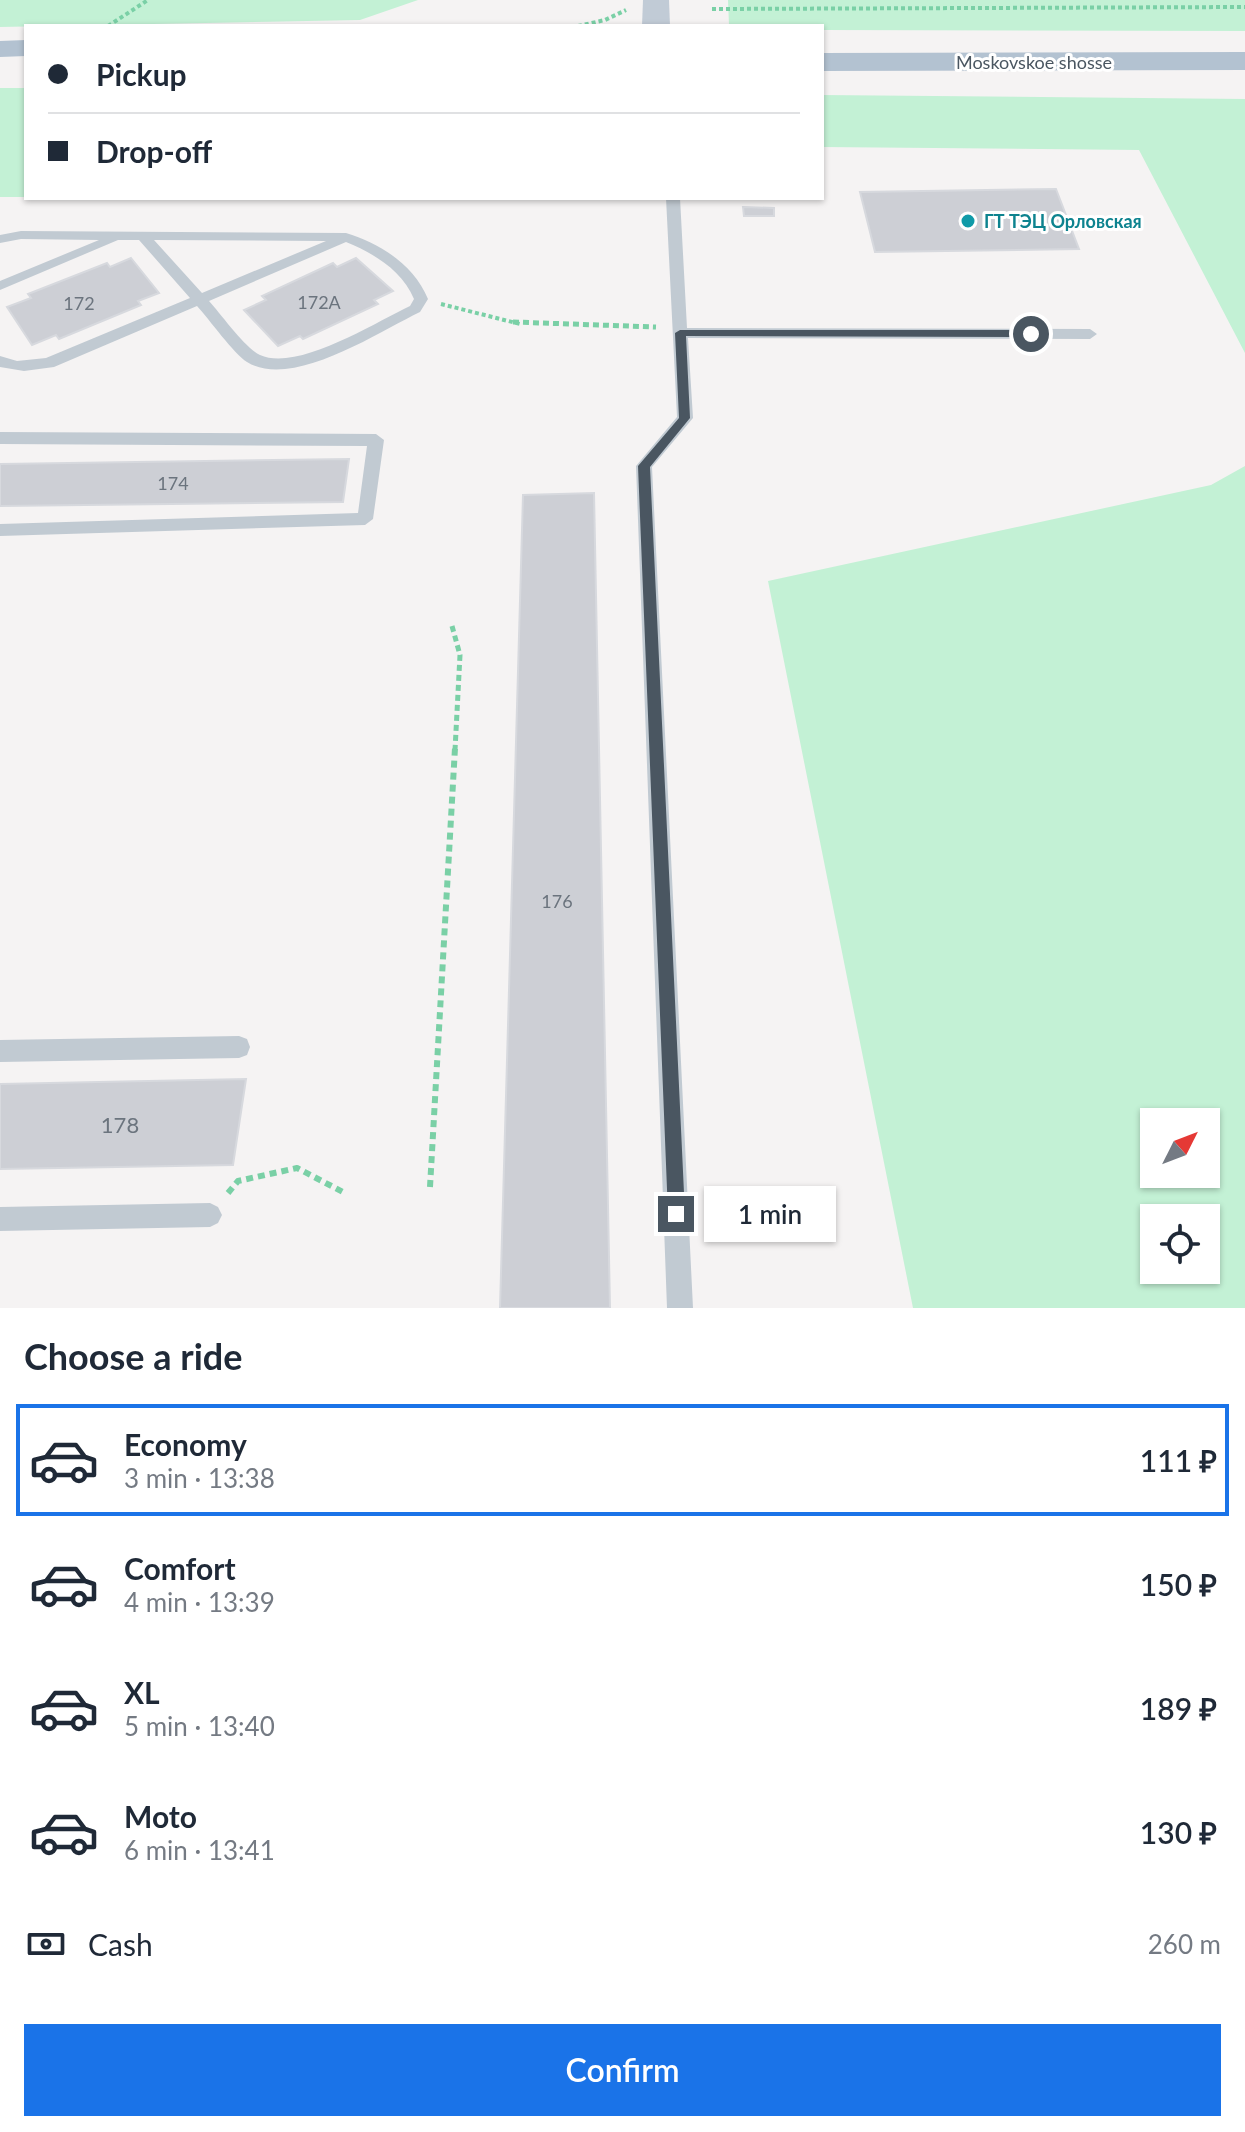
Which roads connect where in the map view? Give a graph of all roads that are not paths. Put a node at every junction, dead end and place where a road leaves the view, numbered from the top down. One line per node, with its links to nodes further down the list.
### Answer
1 (643, 4): 2 (main road)
2 (655, 24)
3 (824, 40): 4 (main road, Moskovskoe shosse)
4 (1245, 41)
5 (24, 48): 6 (main road)
6 (0, 49)
7 (1245, 61): 8 (main road, Moskovskoe shosse)
8 (824, 62)
9 (0, 63): 10 (main road)
10 (24, 63)
11 (673, 200): 18 (lane)
12 (120, 236): 13 (lane); 15 (lane); 16 (lane)
13 (143, 236): 14 (lane); 17 (lane)
14 (346, 237): 17 (lane); 17 (lane)
15 (0, 239)
16 (0, 286)
17 (200, 301): 20 (lane)
18 (680, 330): 19 (lane); 27 (lane)
19 (1090, 334)
20 (2, 363)
21 (0, 438): 22 (lane)
22 (0, 530)
23 (239, 1047): 24 (lane)
24 (0, 1051)
25 (210, 1215): 26 (lane)
26 (0, 1219)
27 (680, 1308)

